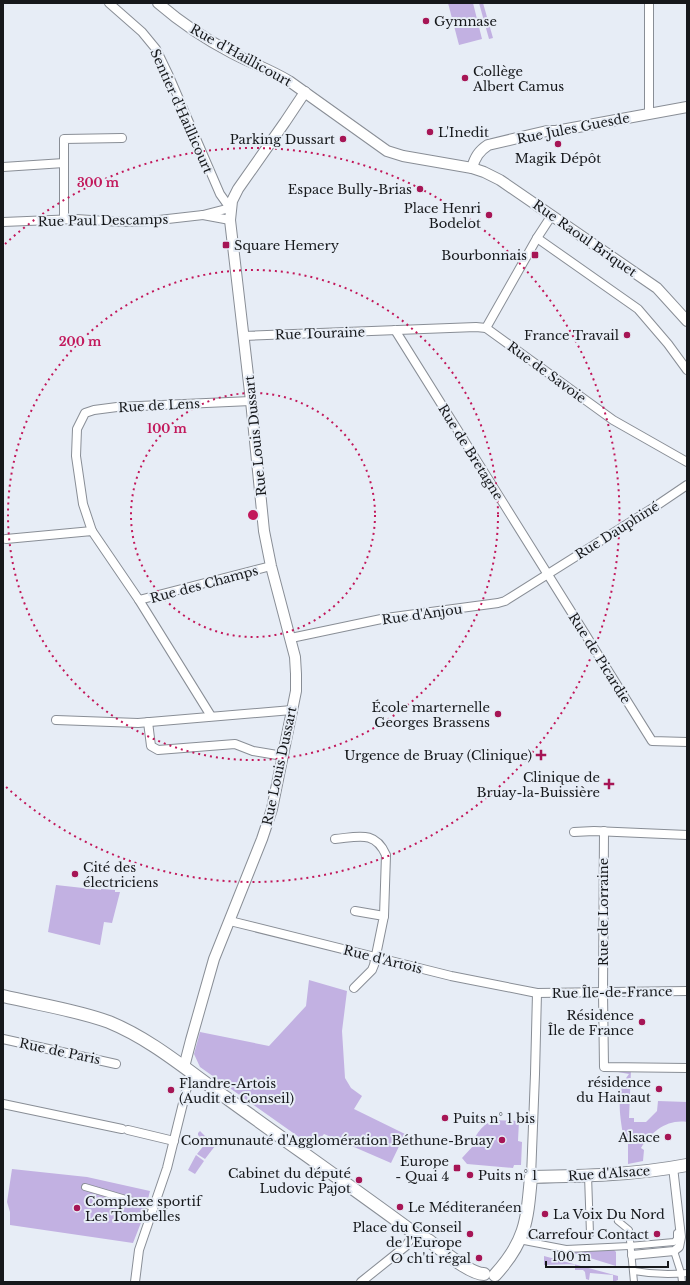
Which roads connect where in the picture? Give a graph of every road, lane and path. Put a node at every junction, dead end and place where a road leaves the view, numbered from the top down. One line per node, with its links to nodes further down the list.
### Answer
1 (109, 3): 11 (street, Sentier d'Haillicourt)
2 (158, 3): 4 (street, Rue d'Haillicourt)
3 (649, 3): 6 (street)
4 (305, 92): 10 (street); 11 (street, Rue Louis Dussart)
5 (687, 107): 6 (street, Rue Jules Guesde)
6 (649, 114): 10 (street, Rue Jules Guesde)
7 (122, 138): 8 (street)
8 (64, 163): 9 (street); 14 (street)
9 (3, 167)
10 (472, 168): 13 (street, Rue Raoul Briquet)
11 (230, 208): 12 (street, Rue Paul Descamps); 15 (street, Rue Louis Dussart)
12 (203, 215): 14 (street, Rue Paul Descamps); 15 (street, Rue Paul Descamps)
13 (552, 215): 17 (street); 18 (street, Rue Raoul Briquet)
14 (64, 219): 16 (street, Rue Paul Descamps)
15 (230, 220): 21 (street, Rue Louis Dussart)
16 (3, 222)
17 (537, 238): 19 (street); 22 (street)
18 (686, 319)
19 (486, 328): 20 (street); 25 (street, Rue de Savoie)
20 (395, 330): 21 (street, Rue Touraine); 30 (street, Rue de Bretagne)
21 (244, 336): 23 (street, Rue Louis Dussart)
22 (687, 370)
23 (251, 401): 24 (street, Rue de Lens); 29 (street, Rue Louis Dussart)
24 (77, 428): 27 (street, Rue des Champs)
25 (687, 462)
26 (687, 485): 30 (street, Rue Dauphiné)
27 (92, 530): 28 (street); 31 (street, Rue des Champs)
28 (6, 539)
29 (271, 566): 31 (street, Rue des Champs); 32 (street, Rue Louis Dussart)
30 (547, 574): 32 (street, Rue d'Anjou); 37 (street, Rue de Picardie)
31 (140, 600): 34 (street)
32 (290, 638): 33 (street, Rue Louis Dussart)
33 (292, 710): 34 (street); 38 (street, Rue Louis Dussart)
34 (210, 716): 36 (street)
35 (56, 720): 36 (street)
36 (148, 722): 38 (street)
37 (687, 742)
38 (283, 756): 45 (street, Rue Louis Dussart)
39 (604, 831): 40 (street); 41 (street); 49 (street, Rue de Lorraine)
40 (574, 832)
41 (687, 835)
42 (335, 839): 44 (street)
43 (355, 911): 44 (street)
44 (384, 916): 46 (street)
45 (230, 921): 46 (street, Rue d'Artois); 55 (street, Rue Louis Dussart)
46 (375, 957): 47 (street); 50 (street, Rue d'Artois)
47 (354, 988)
48 (687, 990): 49 (street, Rue Île-de-France)
49 (603, 992): 50 (street, Rue Île-de-France); 54 (street, Rue de Lorraine)
50 (537, 993): 61 (street)
51 (3, 996): 55 (main road)
52 (3, 1039): 53 (street, Rue de Paris)
53 (116, 1064)
54 (687, 1068)
55 (188, 1069): 57 (street); 65 (main road)
56 (3, 1104): 57 (street)
57 (174, 1141): 63 (street)
58 (687, 1165): 59 (main road, Rue d'Alsace)
59 (673, 1172): 60 (main road, Rue d'Alsace); 68 (street); 69 (street)
60 (588, 1175): 61 (main road, Rue d'Alsace); 66 (street)
61 (531, 1177): 67 (main road)
62 (85, 1187): 63 (street)
63 (153, 1207): 74 (street)
64 (618, 1221): 68 (street)
65 (410, 1230): 73 (main road); 75 (street)
66 (590, 1234)
67 (519, 1240): 68 (street); 73 (main road)
68 (631, 1246): 70 (street)
69 (674, 1251): 70 (street); 72 (street)
70 (632, 1255): 71 (street)
71 (634, 1271): 72 (street); 76 (street)
72 (684, 1273): 77 (street)
73 (487, 1279)
74 (135, 1282)
75 (361, 1282)
76 (634, 1282)
77 (682, 1282)

